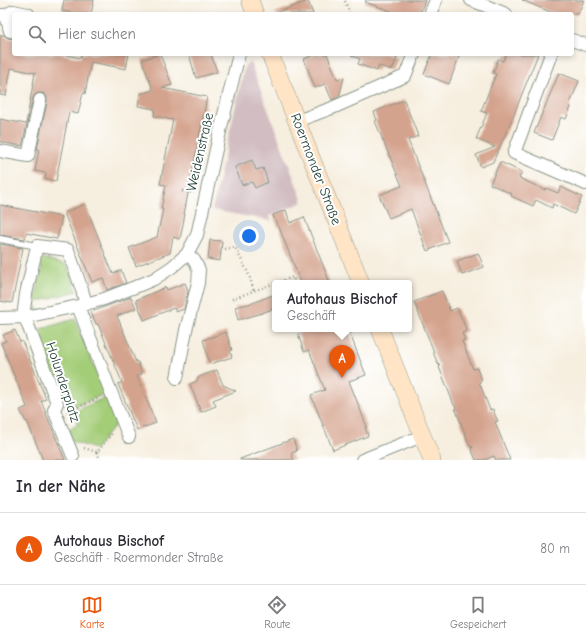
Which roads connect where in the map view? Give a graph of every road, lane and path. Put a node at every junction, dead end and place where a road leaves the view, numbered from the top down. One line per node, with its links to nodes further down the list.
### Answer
1 (250, 0): 6 (main road)
2 (436, 0): 8 (street)
3 (470, 0): 9 (street)
4 (345, 1): 7 (path)
5 (18, 12): 10 (street)
6 (254, 12)
7 (349, 12)
8 (431, 12)
9 (501, 12)
10 (3, 15): 11 (street)
11 (12, 32)
12 (574, 41): 13 (street)
13 (586, 45)
14 (239, 56): 25 (street, Weidenstraße)
15 (271, 56): 19 (main road, Roermonder Straße)
16 (413, 56): 19 (street)
17 (550, 56): 21 (street)
18 (40, 100): 20 (street)
19 (297, 121): 28 (main road, Roermonder Straße)
20 (0, 151)
21 (586, 184)
22 (0, 239): 23 (lane)
23 (37, 246): 32 (street); 33 (street)
24 (225, 249): 30 (path)
25 (187, 254): 32 (street, Weidenstraße); 36 (street)
26 (284, 280): 27 (path)
27 (294, 280)
28 (360, 280)
29 (272, 284): 30 (path)
30 (254, 291): 31 (path)
31 (232, 299)
32 (82, 305): 33 (street, Weidenstraße); 37 (street)
33 (24, 317): 34 (street, Weidenstraße); 38 (street, Holunderplatz)
34 (0, 318)
35 (381, 332): 40 (main road)
36 (176, 378)
37 (111, 393): 38 (path); 39 (street)
38 (57, 416): 42 (street, Holunderplatz)
39 (122, 421): 41 (street); 43 (path)
40 (422, 436): 46 (street); 47 (main road)
41 (129, 437)
42 (67, 442): 43 (path); 44 (street, Holunderplatz)
43 (97, 452): 45 (path)
44 (73, 456)
45 (100, 460)
46 (362, 460)
47 (432, 460)

